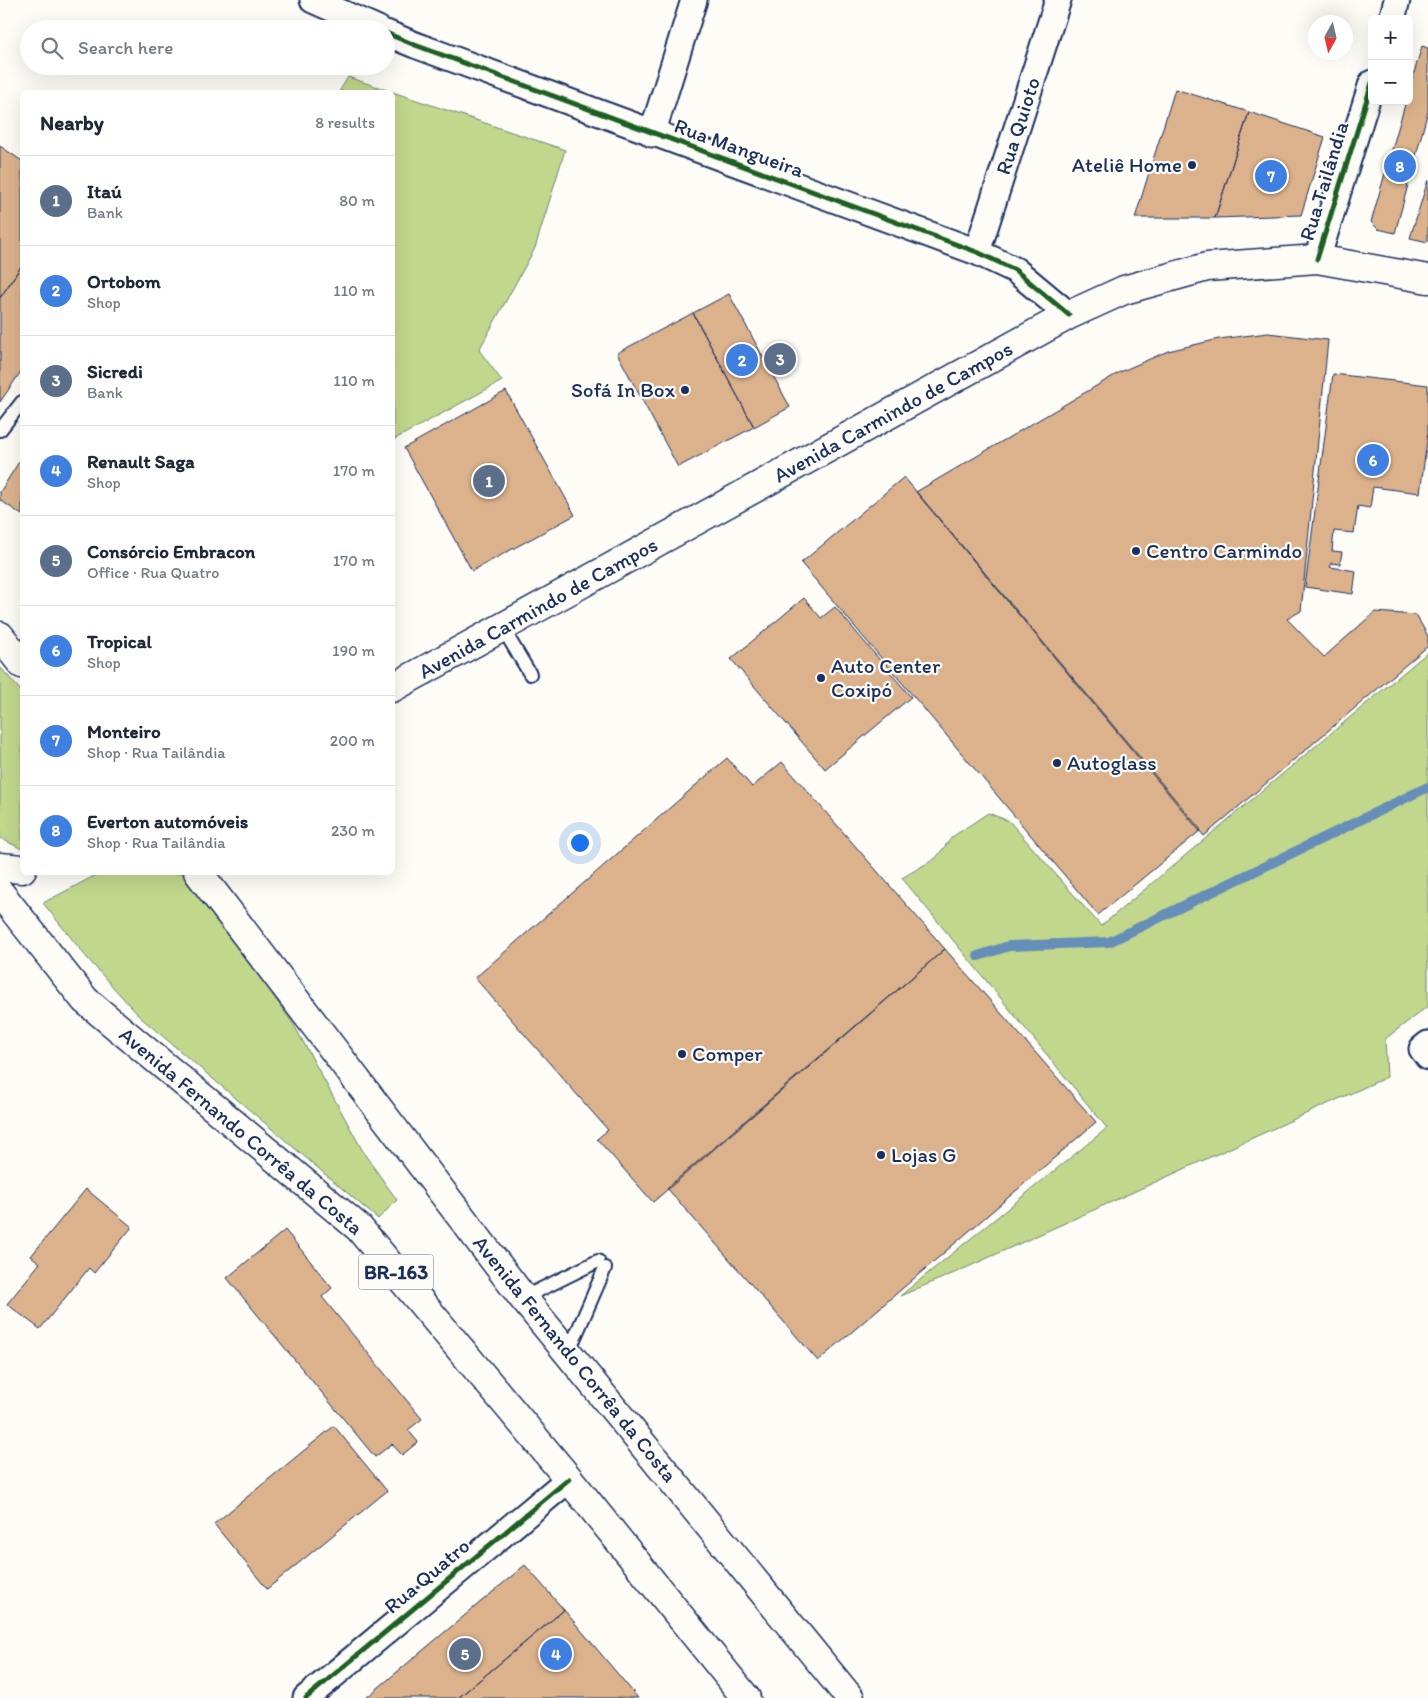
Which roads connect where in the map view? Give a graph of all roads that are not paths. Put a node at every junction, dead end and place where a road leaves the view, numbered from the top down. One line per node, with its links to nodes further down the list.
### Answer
1 (313, 0): 6 (street)
2 (694, 0): 9 (street)
3 (1058, 0): 10 (street, Rua Quioto)
4 (1397, 0): 5 (street)
5 (1393, 15)
6 (358, 20)
7 (395, 37): 9 (street, Rua Mangueira)
8 (1368, 96): 11 (street, Rua Tailândia)
9 (652, 134): 10 (street, Rua Mangueira)
10 (977, 252): 13 (street, Rua Mangueira)
11 (1317, 259): 12 (main road, Avenida Carmindo de Campos); 13 (main road, Avenida Carmindo de Campos)
12 (1428, 279)
13 (1069, 315): 16 (main road, Avenida Carmindo de Campos)
14 (20, 405): 15 (lane)
15 (0, 430)
16 (502, 627): 19 (lane); 20 (main road, Avenida Carmindo de Campos)
17 (0, 636): 18 (main road)
18 (20, 661)
19 (530, 674)
20 (395, 686)
21 (0, 867): 22 (main road)
22 (20, 869)
23 (205, 876): 25 (main road, Avenida Fernando Corrêa da Costa)
24 (0, 892): 27 (main road, Avenida Fernando Corrêa da Costa / BR-163)
25 (523, 1298): 26 (main road, Avenida Fernando Corrêa da Costa); 26 (lane)
26 (568, 1352): 30 (main road, Avenida Fernando Corrêa da Costa)
27 (569, 1479): 28 (street, Rua Quatro); 29 (main road, Avenida Fernando Corrêa da Costa / BR-163)
28 (306, 1698)
29 (746, 1698)
30 (850, 1698)

